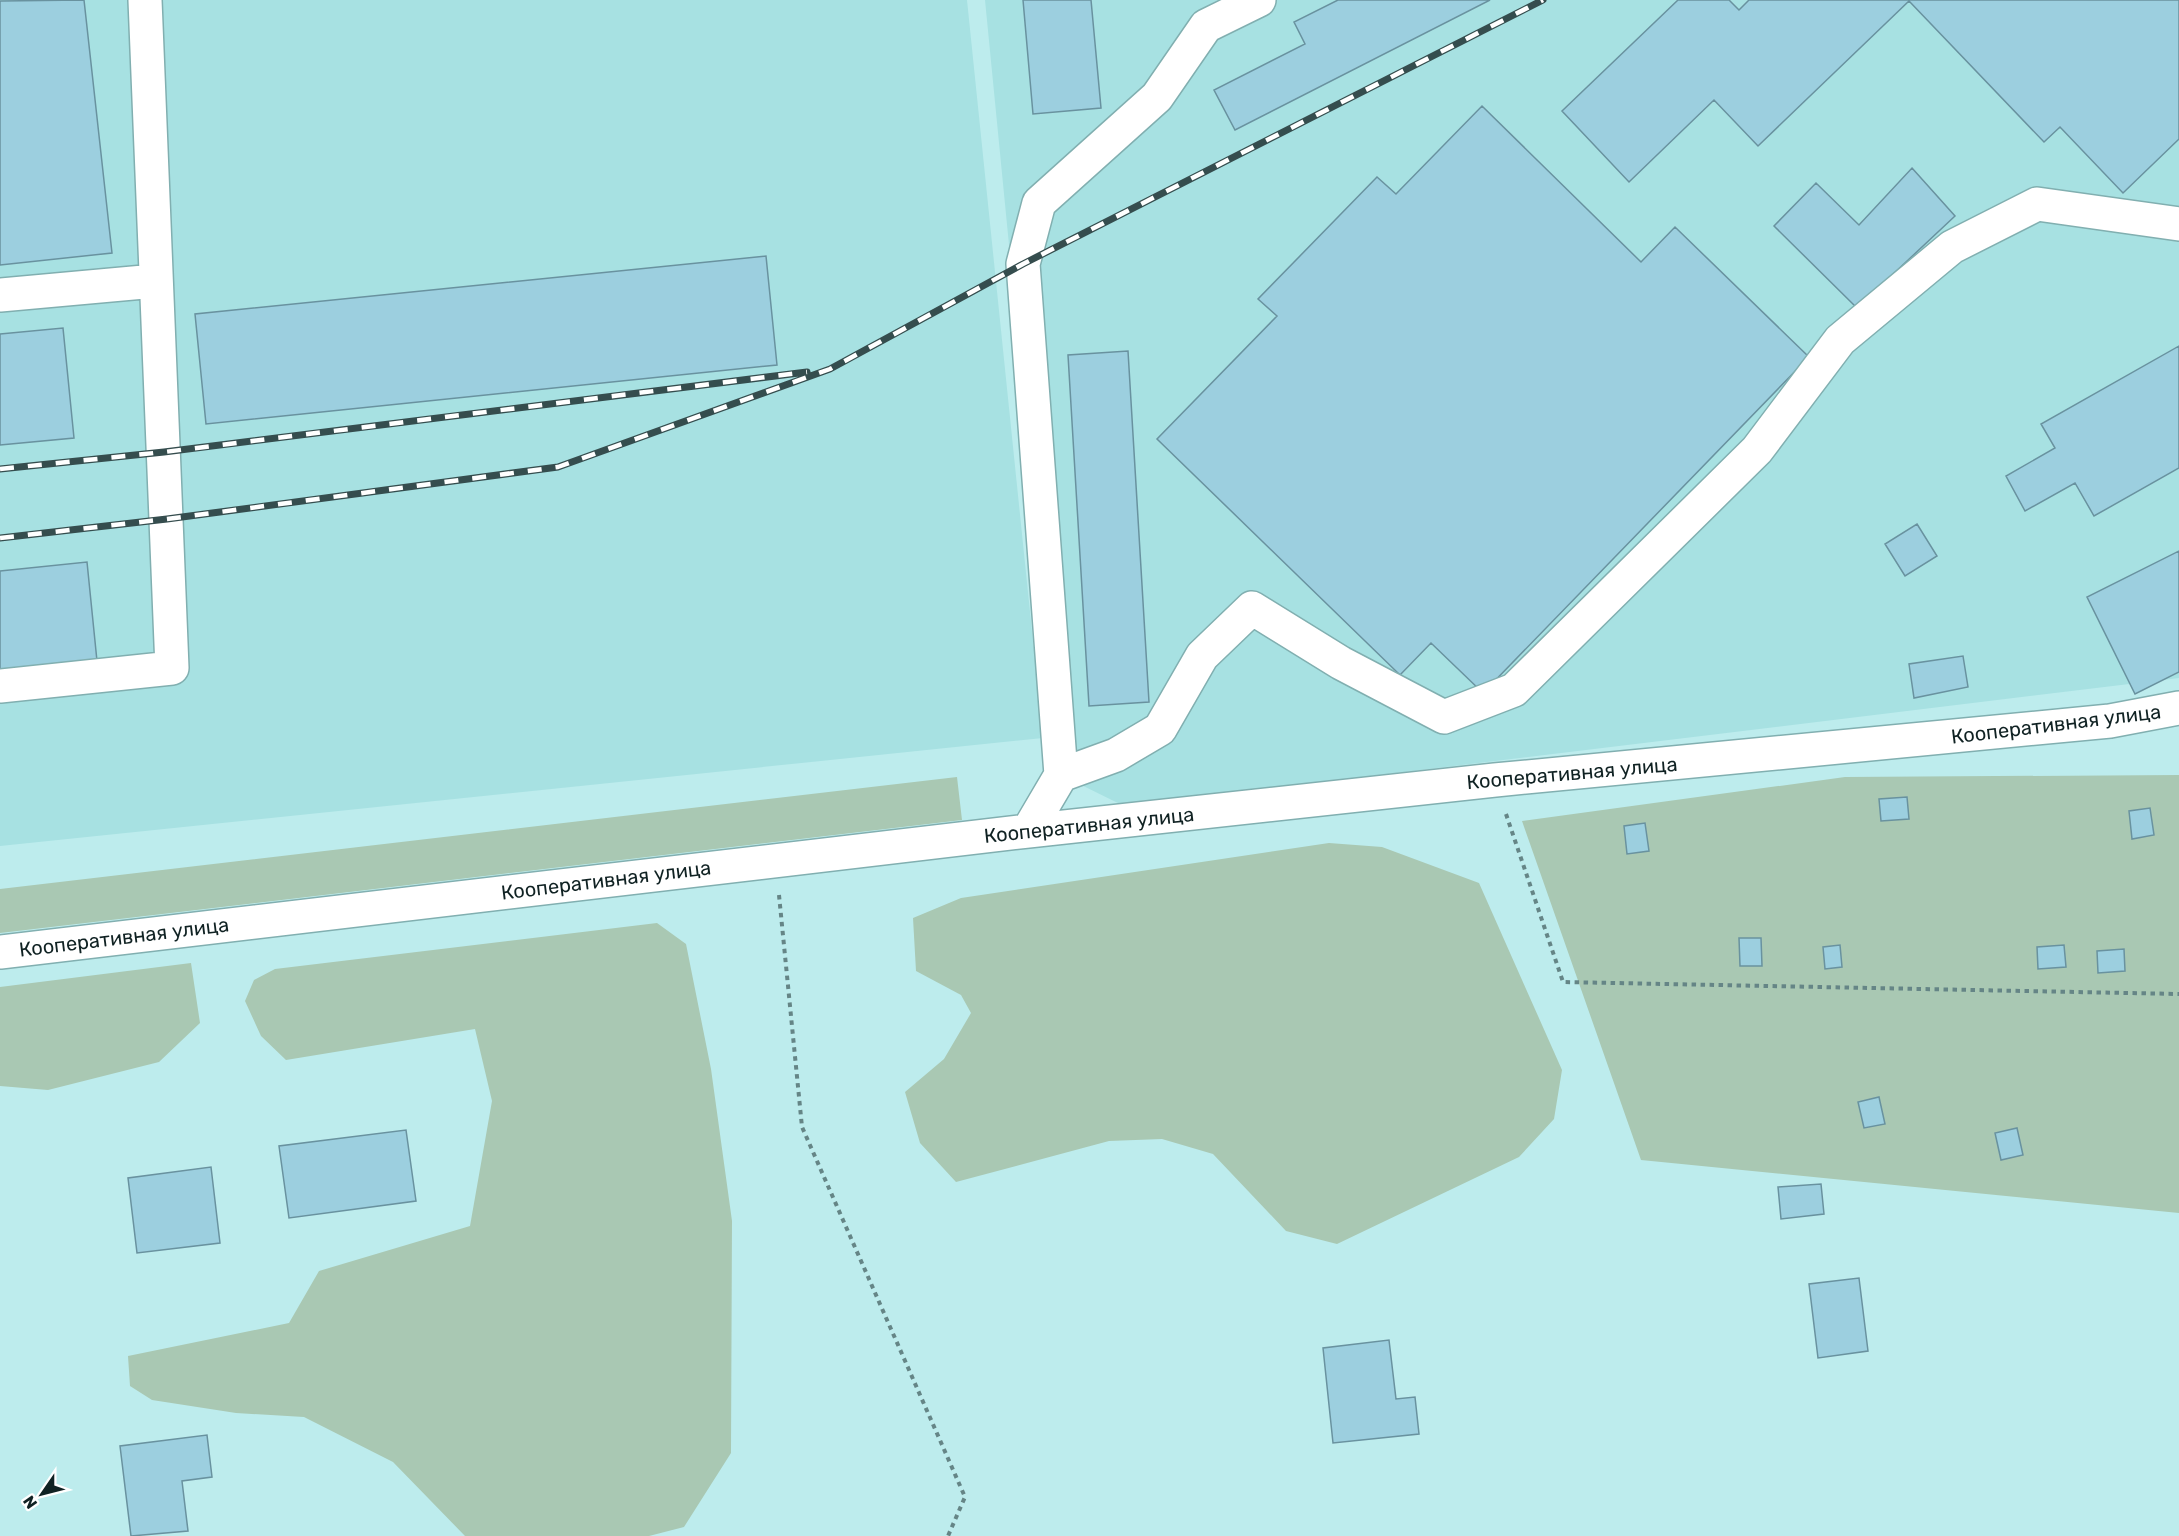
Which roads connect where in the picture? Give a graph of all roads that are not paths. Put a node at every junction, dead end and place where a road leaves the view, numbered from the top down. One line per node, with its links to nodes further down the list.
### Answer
1 (145, 0): 4 (street)
2 (1259, 0): 8 (street)
3 (2179, 224): 8 (street)
4 (155, 281): 5 (street); 6 (street)
5 (0, 295)
6 (0, 686)
7 (2179, 708): 9 (street, Кооперативная улица)
8 (1061, 775): 9 (street)
9 (1028, 831): 10 (street, Кооперативная улица)
10 (0, 952)

